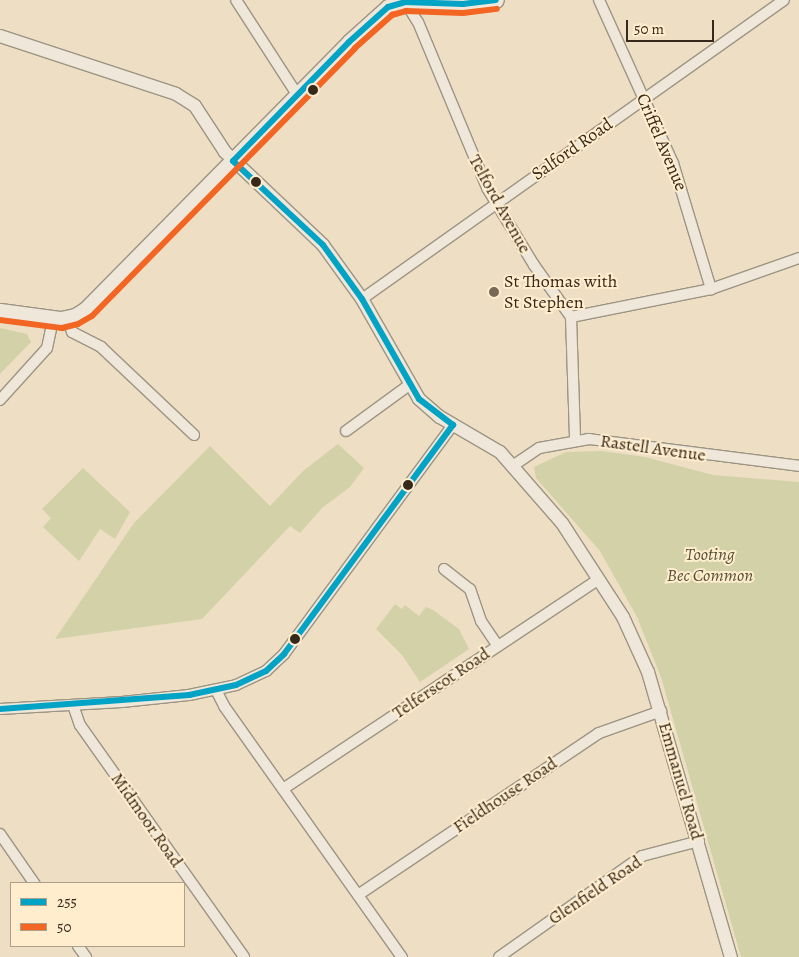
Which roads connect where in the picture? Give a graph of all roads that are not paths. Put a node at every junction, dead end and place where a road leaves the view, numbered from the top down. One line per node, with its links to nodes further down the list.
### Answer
1 (236, 0): 7 (street)
2 (496, 0): 5 (main road)
3 (599, 0): 8 (street, Criffel Avenue)
4 (784, 0): 8 (street, Salford Road)
5 (404, 1): 7 (main road); 10 (street, Telford Avenue)
6 (0, 36): 9 (street, Emmanuel Road)
7 (298, 96): 9 (main road)
8 (644, 98): 10 (street, Salford Road); 12 (street, Criffel Avenue)
9 (233, 162): 13 (street, Emmanuel Road); 16 (main road)
10 (496, 204): 13 (street, Salford Road); 15 (street, Telford Avenue)
11 (799, 258): 12 (street)
12 (711, 289): 15 (street)
13 (362, 299): 17 (street, Emmanuel Road)
14 (0, 311): 16 (main road)
15 (571, 317): 22 (street)
16 (60, 319): 18 (street); 21 (street)
17 (409, 385): 19 (street, Emmanuel Road); 20 (street)
18 (0, 400)
19 (453, 425): 23 (street, Emmanuel Road); 28 (street)
20 (346, 431)
21 (194, 435)
22 (575, 440): 23 (street, Rastell Avenue); 24 (street, Rastell Avenue)
23 (514, 465): 26 (street, Emmanuel Road)
24 (799, 466)
25 (444, 569): 27 (street)
26 (599, 579): 27 (street, Telferscot Road); 31 (street, Emmanuel Road)
27 (498, 646): 32 (street, Telferscot Road)
28 (216, 690): 29 (street); 32 (street)
29 (73, 705): 30 (street); 37 (street, Midmoor Road)
30 (0, 709)
31 (661, 711): 34 (street, Emmanuel Road); 36 (street, Fieldhouse Road)
32 (283, 789): 36 (street)
33 (0, 834): 35 (street)
34 (699, 841): 39 (street, Glenfield Road); 40 (street, Emmanuel Road)
35 (33, 882)
36 (358, 895): 38 (street)
37 (244, 957)
38 (402, 957)
39 (500, 957)
40 (730, 957)

